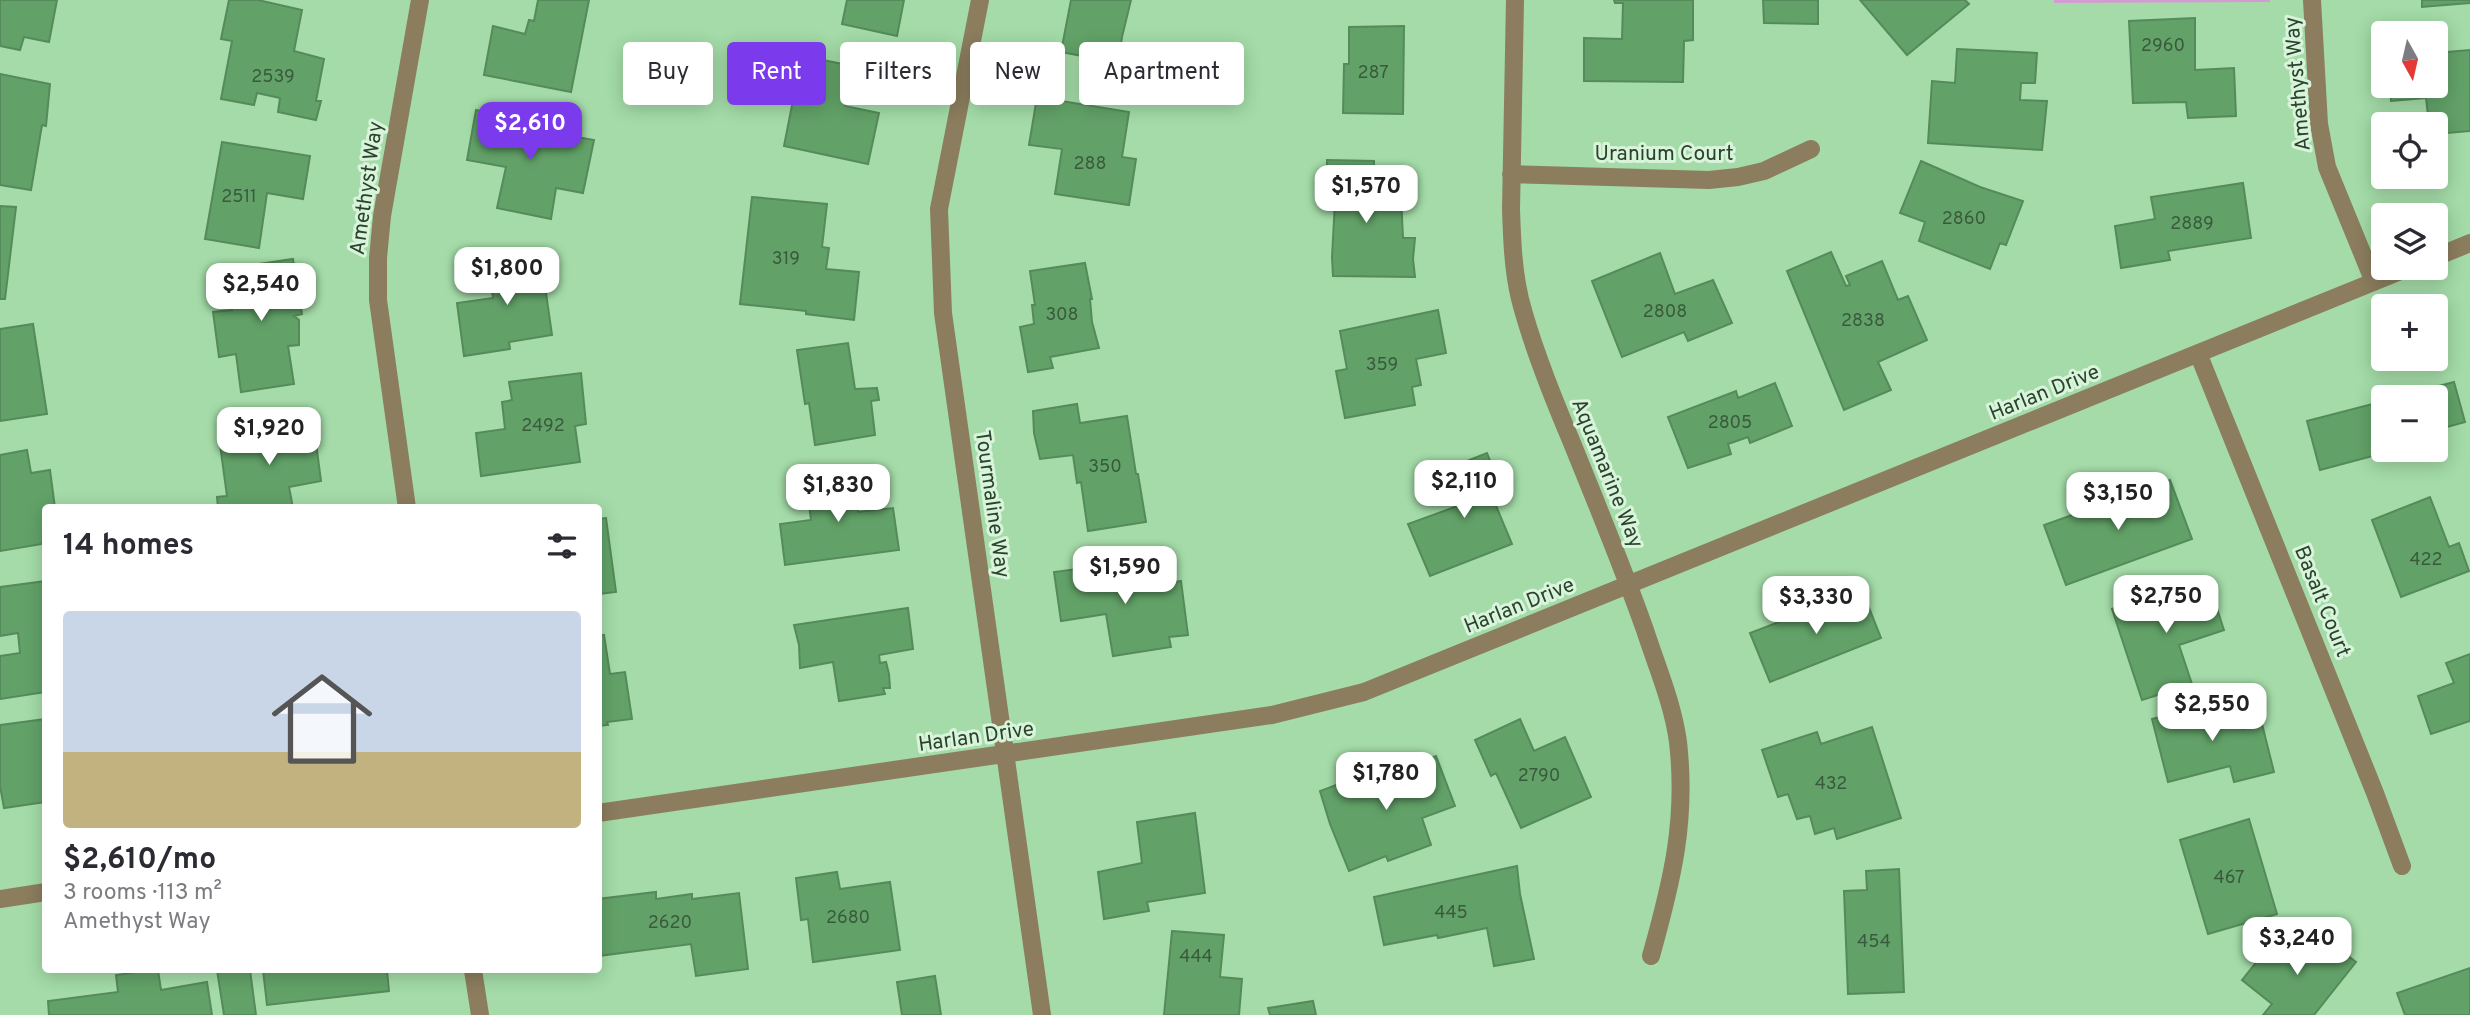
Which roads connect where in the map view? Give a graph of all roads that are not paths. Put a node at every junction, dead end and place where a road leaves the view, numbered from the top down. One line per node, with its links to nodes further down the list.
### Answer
1 (420, 0): 12 (street, Amethyst Way)
2 (979, 0): 14 (street, Tourmaline Way)
3 (1515, 0): 6 (street, Aquamarine Way)
4 (2312, 0): 10 (street, Amethyst Way)
5 (1811, 149): 6 (street, Uranium Court)
6 (1511, 174): 13 (street, Aquamarine Way)
7 (2470, 243): 8 (street)
8 (2448, 252)
9 (2379, 280): 10 (street, Harlan Drive)
10 (2374, 282): 11 (street, Harlan Drive)
11 (2199, 353): 13 (street, Harlan Drive); 16 (street, Basalt Court)
12 (406, 504)
13 (1629, 585): 14 (street, Harlan Drive); 19 (street, Aquamarine Way)
14 (1005, 754): 15 (street, Harlan Drive); 22 (street, Tourmaline Way)
15 (602, 812)
16 (2402, 866)
17 (42, 893): 18 (street)
18 (0, 899)
19 (1651, 956)
20 (473, 973): 21 (street)
21 (480, 1015)
22 (1042, 1015)

